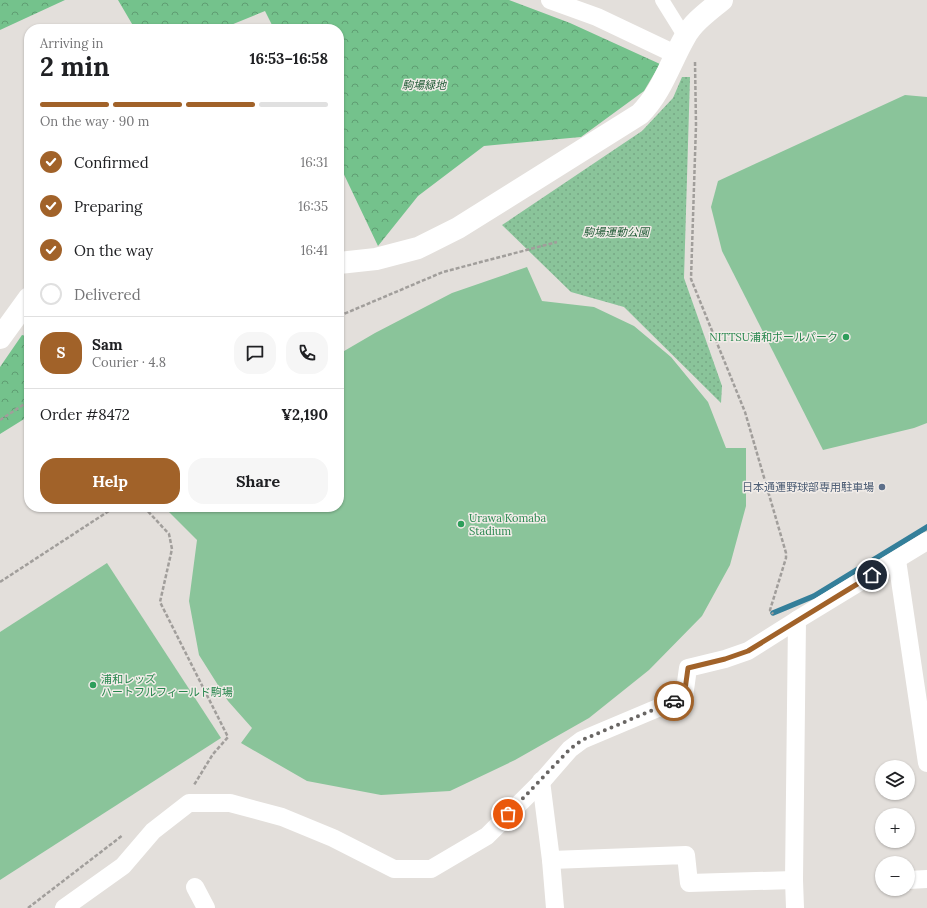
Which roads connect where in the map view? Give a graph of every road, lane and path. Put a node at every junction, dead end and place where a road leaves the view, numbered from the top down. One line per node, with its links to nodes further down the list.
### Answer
1 (550, 0): 4 (street)
2 (662, 0): 4 (street)
3 (722, 0): 4 (street)
4 (681, 46): 6 (street); 17 (path)
5 (557, 242): 8 (path)
6 (344, 262)
7 (24, 305): 9 (street)
8 (344, 314)
9 (0, 338)
10 (24, 405): 11 (path)
11 (0, 420)
12 (107, 512): 16 (path)
13 (149, 512): 21 (path)
14 (927, 541): 15 (street)
15 (897, 560): 18 (street); 19 (street)
16 (0, 582)
17 (774, 616)
18 (797, 620): 20 (street); 25 (street)
19 (927, 764)
20 (541, 781): 23 (street); 29 (street)
21 (190, 787)
22 (126, 833): 28 (path)
23 (551, 860): 25 (street); 31 (street)
24 (927, 879): 26 (street)
25 (794, 880): 32 (street)
26 (915, 880)
27 (195, 887): 30 (street)
28 (28, 908)
29 (64, 908)
30 (206, 908)
31 (555, 908)
32 (795, 908)

